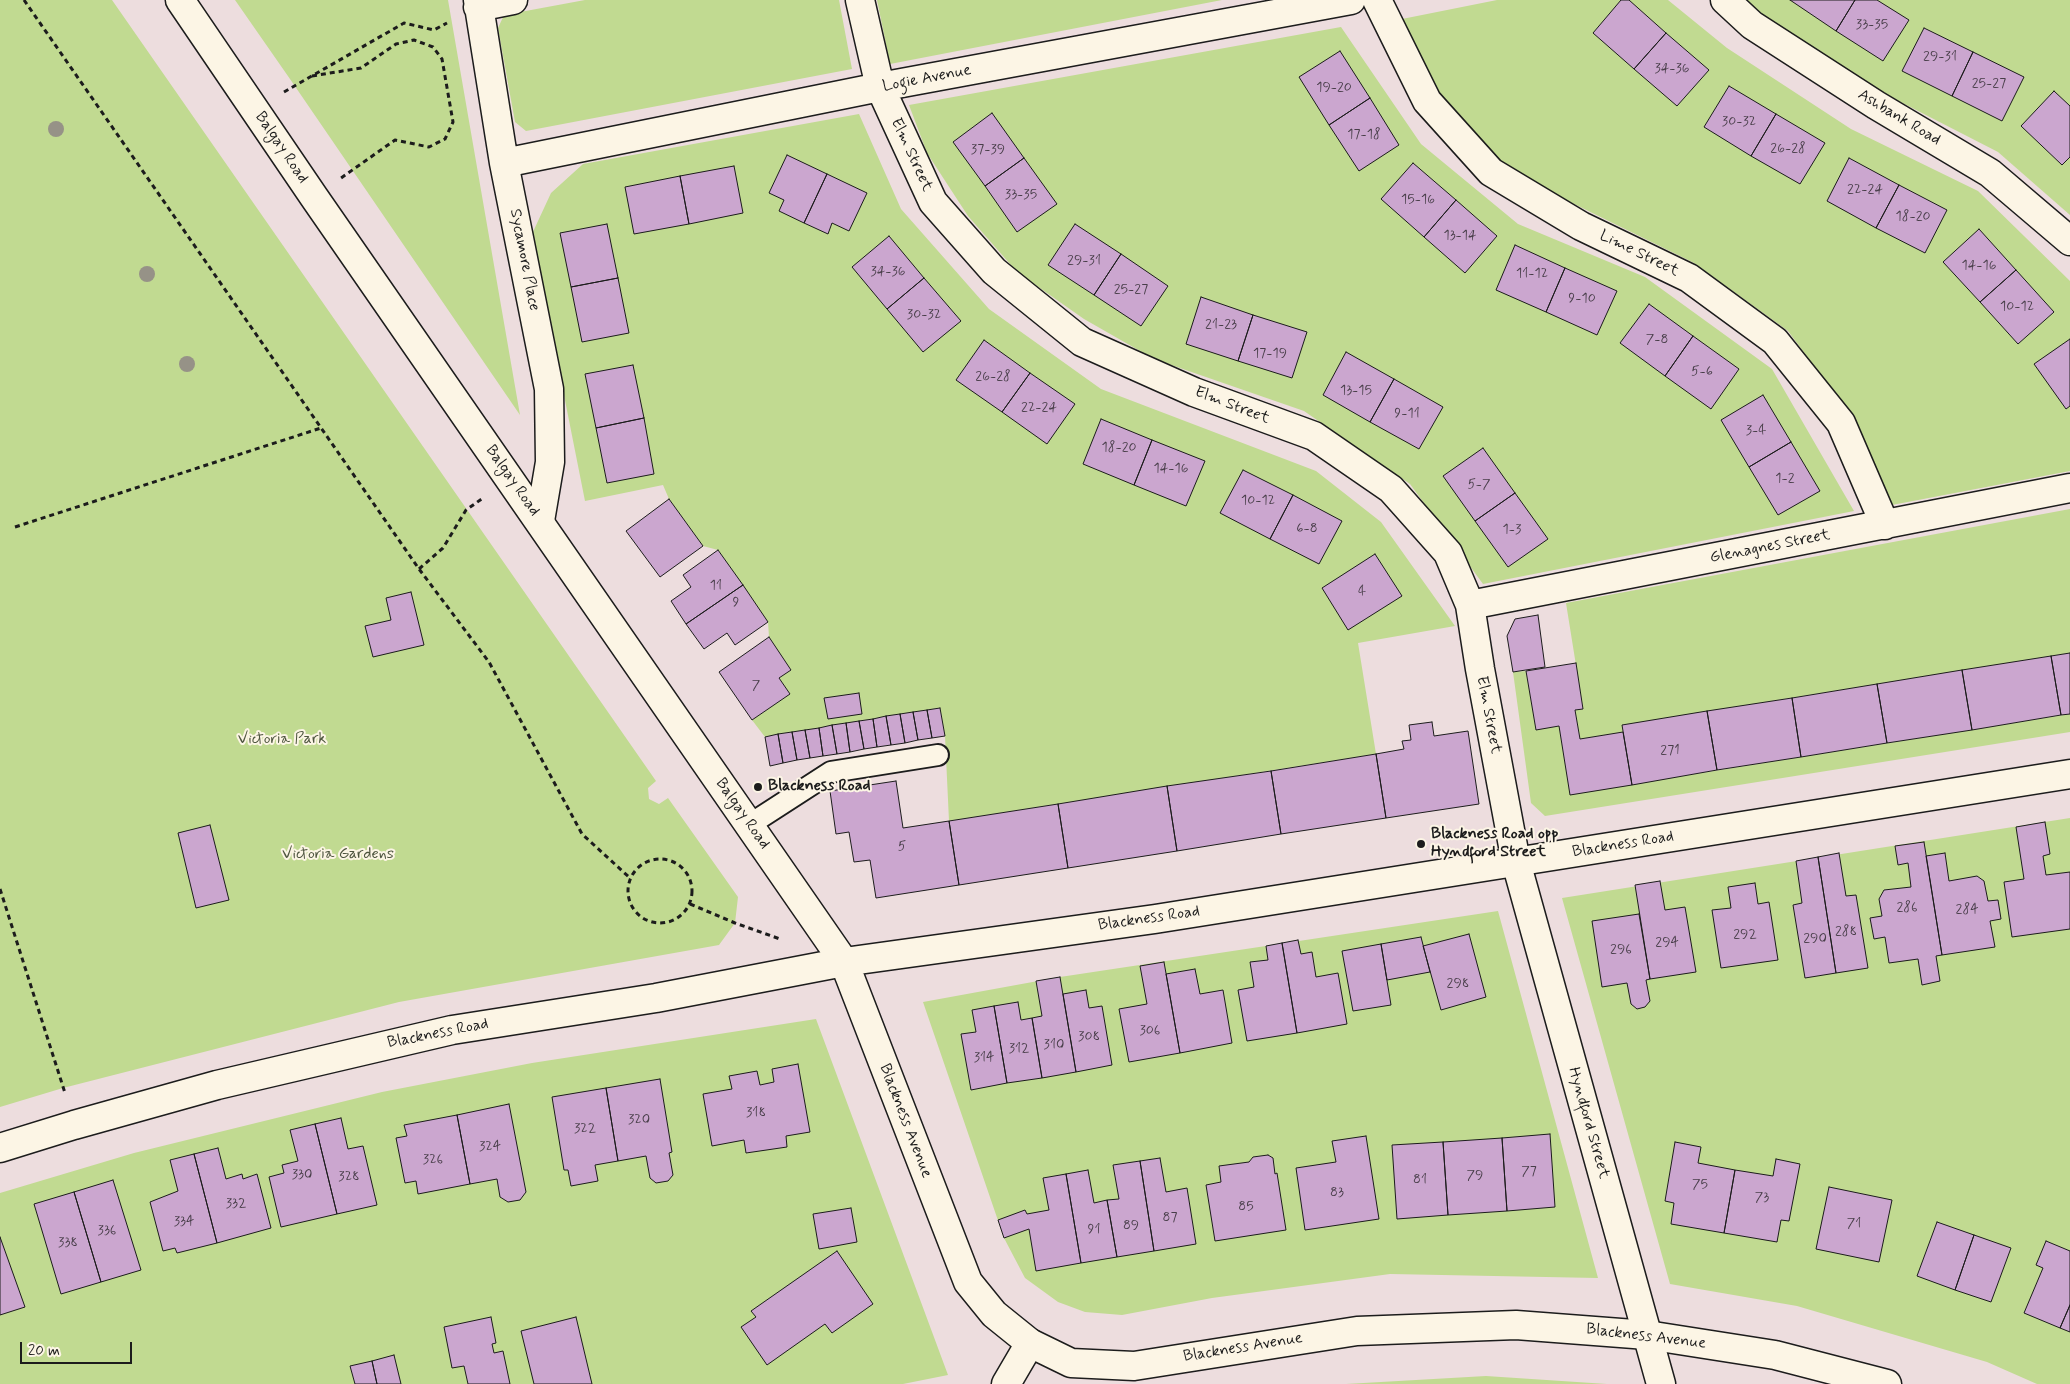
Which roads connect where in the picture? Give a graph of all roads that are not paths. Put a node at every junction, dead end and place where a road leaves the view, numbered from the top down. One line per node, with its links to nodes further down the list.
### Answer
1 (180, 0): 12 (street, Balgay Road)
2 (513, 0): 7 (street)
3 (860, 0): 8 (street, Elm Street)
4 (1351, 0): 8 (street, Logie Avenue)
5 (1377, 0): 13 (street, Lime Street)
6 (1725, 0): 10 (street, Ashbank Road)
7 (478, 3): 9 (street, Sycamore Place)
8 (880, 87): 9 (street, Logie Avenue); 14 (street, Elm Street)
9 (504, 163): 12 (street, Sycamore Place)
10 (2070, 241)
11 (2070, 488): 13 (street, Glenagnes Street)
12 (540, 521): 17 (street, Balgay Road)
13 (1885, 525): 14 (street, Glenagnes Street)
14 (1470, 604): 18 (street, Elm Street)
15 (938, 755): 17 (lane)
16 (2070, 774): 18 (street, Blackness Road)
17 (749, 825): 19 (street, Balgay Road)
18 (1516, 862): 19 (street, Blackness Road); 21 (street, Hyndford Street)
19 (844, 962): 20 (street, Blackness Road); 22 (street, Blackness Avenue)
20 (0, 1148)
21 (1648, 1335): 22 (street, Blackness Avenue); 24 (street, Hyndford Street); 25 (street, Blackness Avenue)
22 (1030, 1342): 23 (street)
23 (1006, 1384)
24 (1661, 1384)
25 (1886, 1384)

